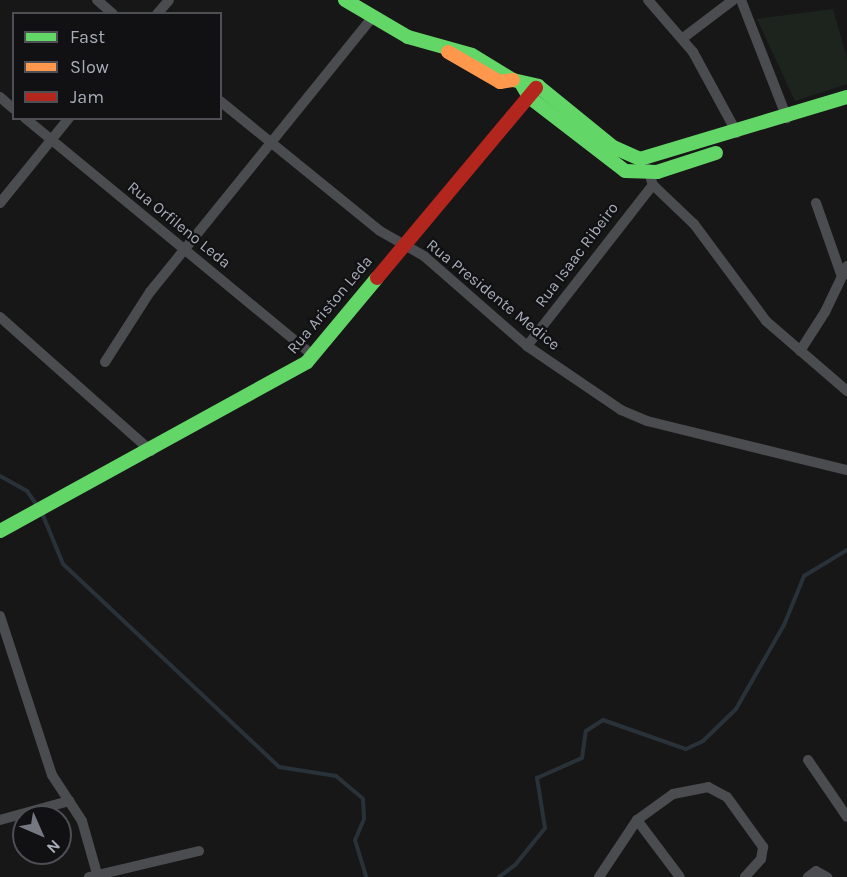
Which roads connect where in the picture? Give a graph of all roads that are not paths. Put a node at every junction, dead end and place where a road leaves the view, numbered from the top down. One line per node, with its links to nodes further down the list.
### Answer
1 (97, 0): 7 (street)
2 (169, 0): 8 (street)
3 (345, 0): 9 (main road)
4 (648, 0): 10 (street)
5 (733, 0): 10 (street)
6 (741, 0): 17 (street)
7 (111, 12)
8 (159, 12)
9 (371, 18): 11 (main road); 22 (street)
10 (683, 38): 20 (street)
11 (534, 91): 23 (main road); 23 (main road); 26 (main road, Rua Ariston Leda)
12 (847, 97): 17 (main road)
13 (0, 98): 15 (street)
14 (222, 103): 22 (street, Rua Presidente Medice)
15 (12, 107)
16 (847, 109): 23 (main road)
17 (787, 118): 20 (main road)
18 (27, 120): 21 (street, Rua Orfileno Leda)
19 (67, 120): 21 (street)
20 (737, 134): 23 (main road)
21 (51, 140): 24 (street); 27 (street, Rua Orfileno Leda)
22 (270, 141): 26 (street, Rua Presidente Medice); 27 (street)
23 (650, 173): 31 (street, Rua Isaac Ribeiro); 32 (street)
24 (0, 203)
25 (816, 203): 29 (street)
26 (403, 243): 31 (street, Rua Presidente Medice); 33 (main road, Rua Ariston Leda)
27 (184, 249): 33 (street, Rua Orfileno Leda); 34 (street)
28 (847, 266): 29 (street)
29 (842, 277): 32 (street)
30 (0, 317): 36 (street)
31 (527, 346): 37 (street, Rua Presidente Medice)
32 (800, 351): 35 (street)
33 (313, 355): 36 (main road, Rua Ariston Leda)
34 (105, 362)
35 (847, 391)
36 (151, 451): 38 (main road, Rua Ariston Leda)
37 (847, 470)
38 (0, 531)
39 (0, 616): 41 (street)
40 (808, 760): 42 (street)
41 (69, 801): 43 (street); 46 (street)
42 (847, 817)
43 (0, 820)
44 (637, 820): 47 (street); 48 (street); 49 (street)
45 (199, 851): 46 (street)
46 (95, 876)
47 (599, 877)
48 (680, 877)
49 (745, 877)
50 (808, 877): 51 (street)
51 (827, 877)

